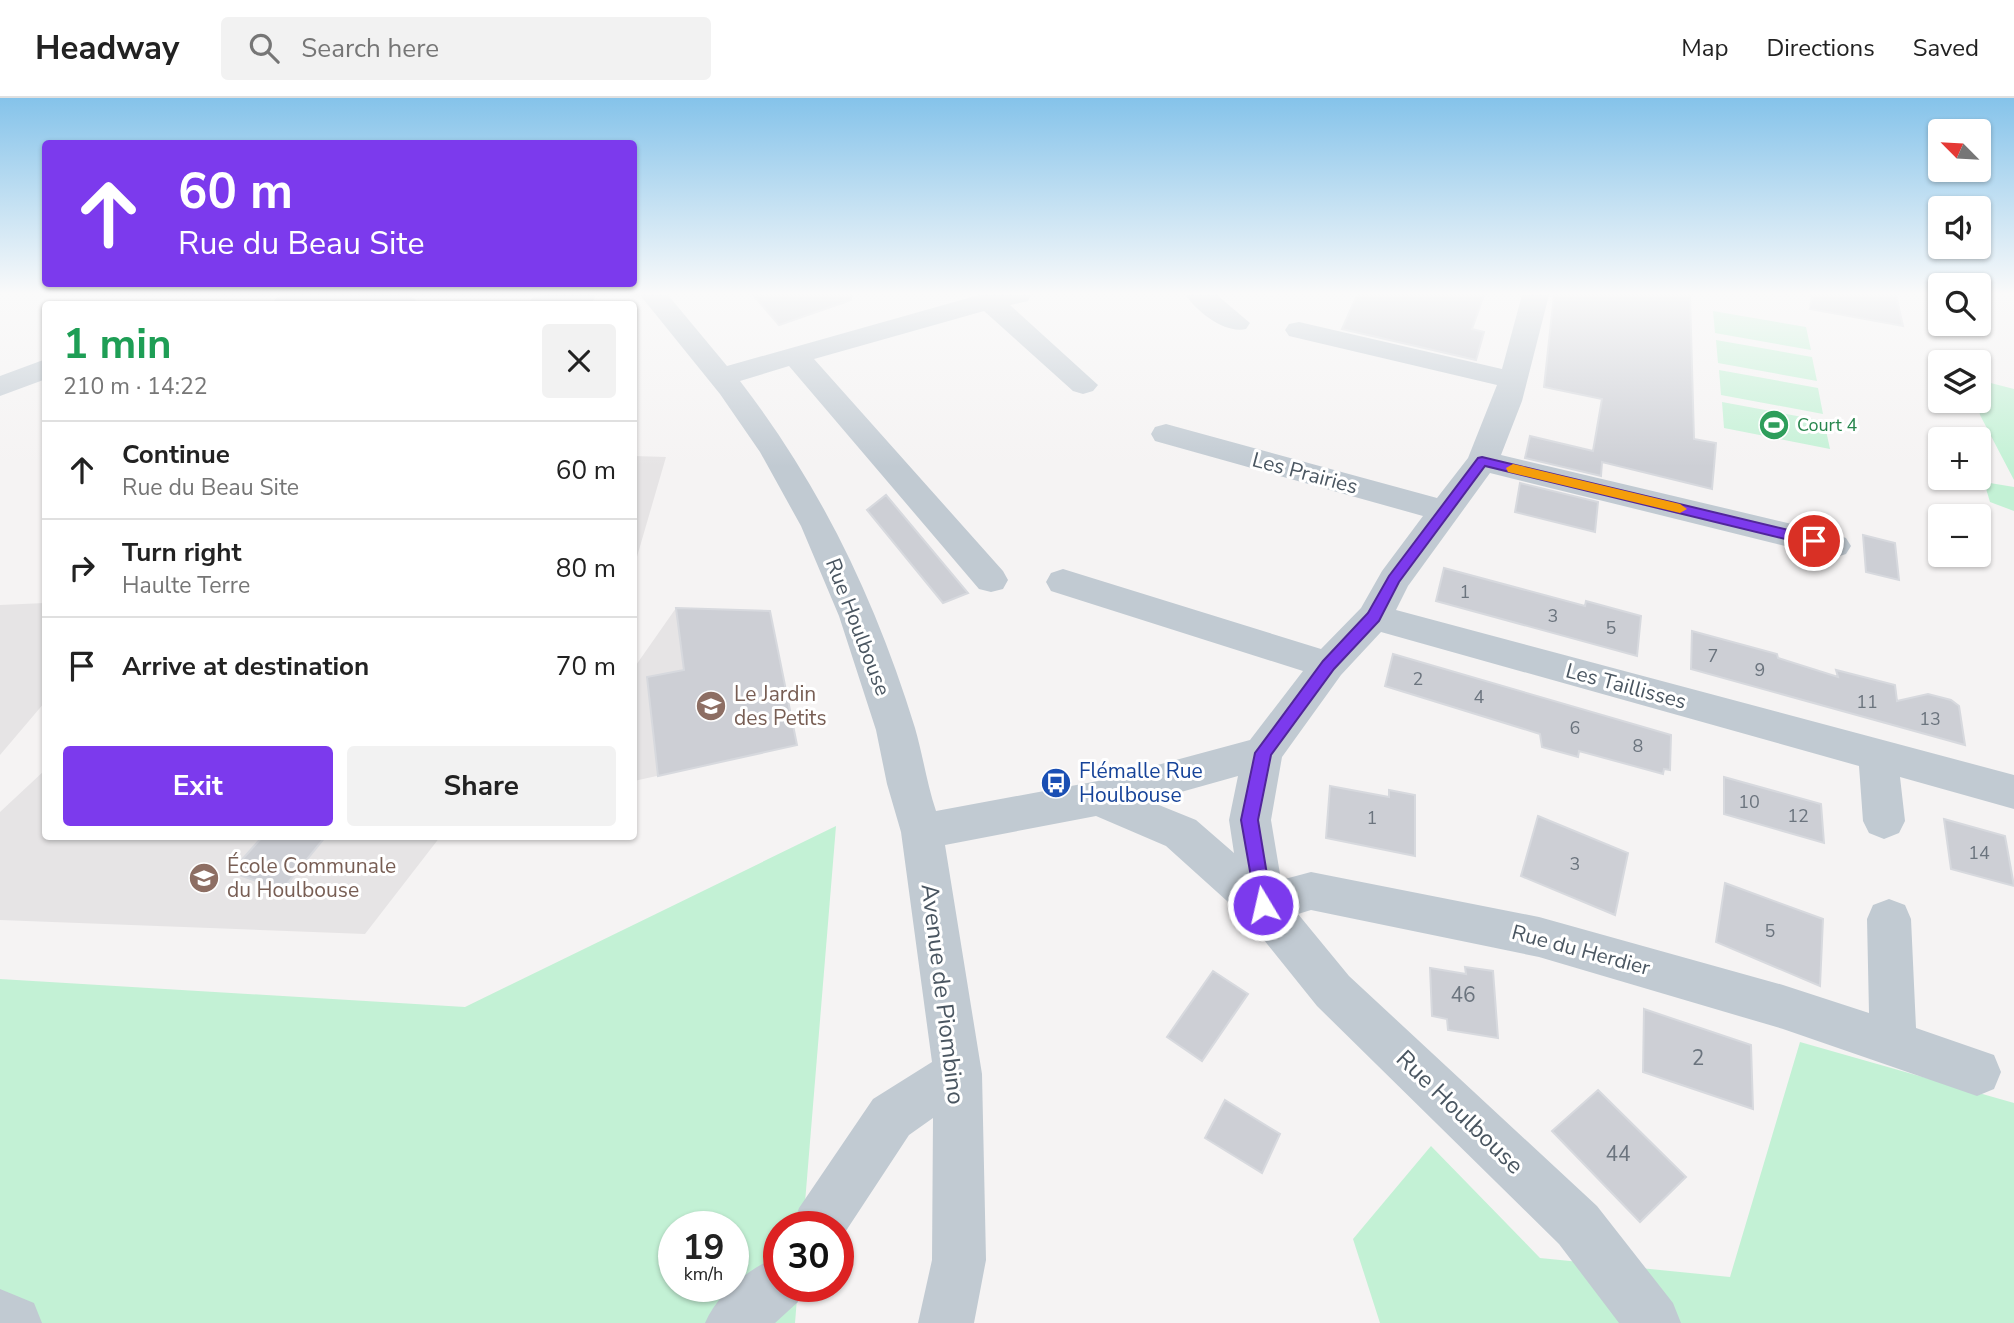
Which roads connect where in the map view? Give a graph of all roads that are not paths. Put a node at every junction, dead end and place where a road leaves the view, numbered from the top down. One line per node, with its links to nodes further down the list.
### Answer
1 (700, 352): 8 (street, Rue Houlbouse)
2 (809, 352): 6 (street)
3 (1046, 352): 10 (street)
4 (1393, 352): 9 (street)
5 (1518, 352): 9 (street)
6 (796, 356): 8 (street); 16 (street)
7 (42, 370): 11 (street)
8 (720, 377): 25 (street, Rue Houlbouse)
9 (1512, 380): 13 (street)
10 (1083, 385)
11 (0, 387)
12 (1166, 434): 14 (street, Les Prairies)
13 (1482, 461): 14 (street); 15 (street)
14 (1444, 511): 18 (street)
15 (1834, 546)
16 (990, 580)
17 (1063, 582): 19 (street)
18 (1374, 617): 19 (street); 21 (street, Les Taillisses)
19 (1328, 665): 20 (street)
20 (1263, 753): 23 (street); 26 (street)
21 (1878, 755): 22 (street, Les Taillisses); 24 (street)
22 (2014, 792)
23 (1098, 798): 25 (street); 26 (street, Rue Houlbouse)
24 (1884, 821)
25 (922, 832): 30 (street, Avenue de Piombino)
26 (1263, 905): 28 (street, Rue du Herdier); 37 (street, Rue Houlbouse)
27 (1889, 919): 28 (street)
28 (1893, 1043): 29 (street, Rue du Herdier)
29 (1978, 1072)
30 (958, 1074): 31 (street); 36 (street, Avenue de Piombino)
31 (829, 1211)
32 (763, 1297): 35 (street)
33 (0, 1317): 34 (street)
34 (14, 1323)
35 (733, 1323)
36 (946, 1323)
37 (1653, 1323)

